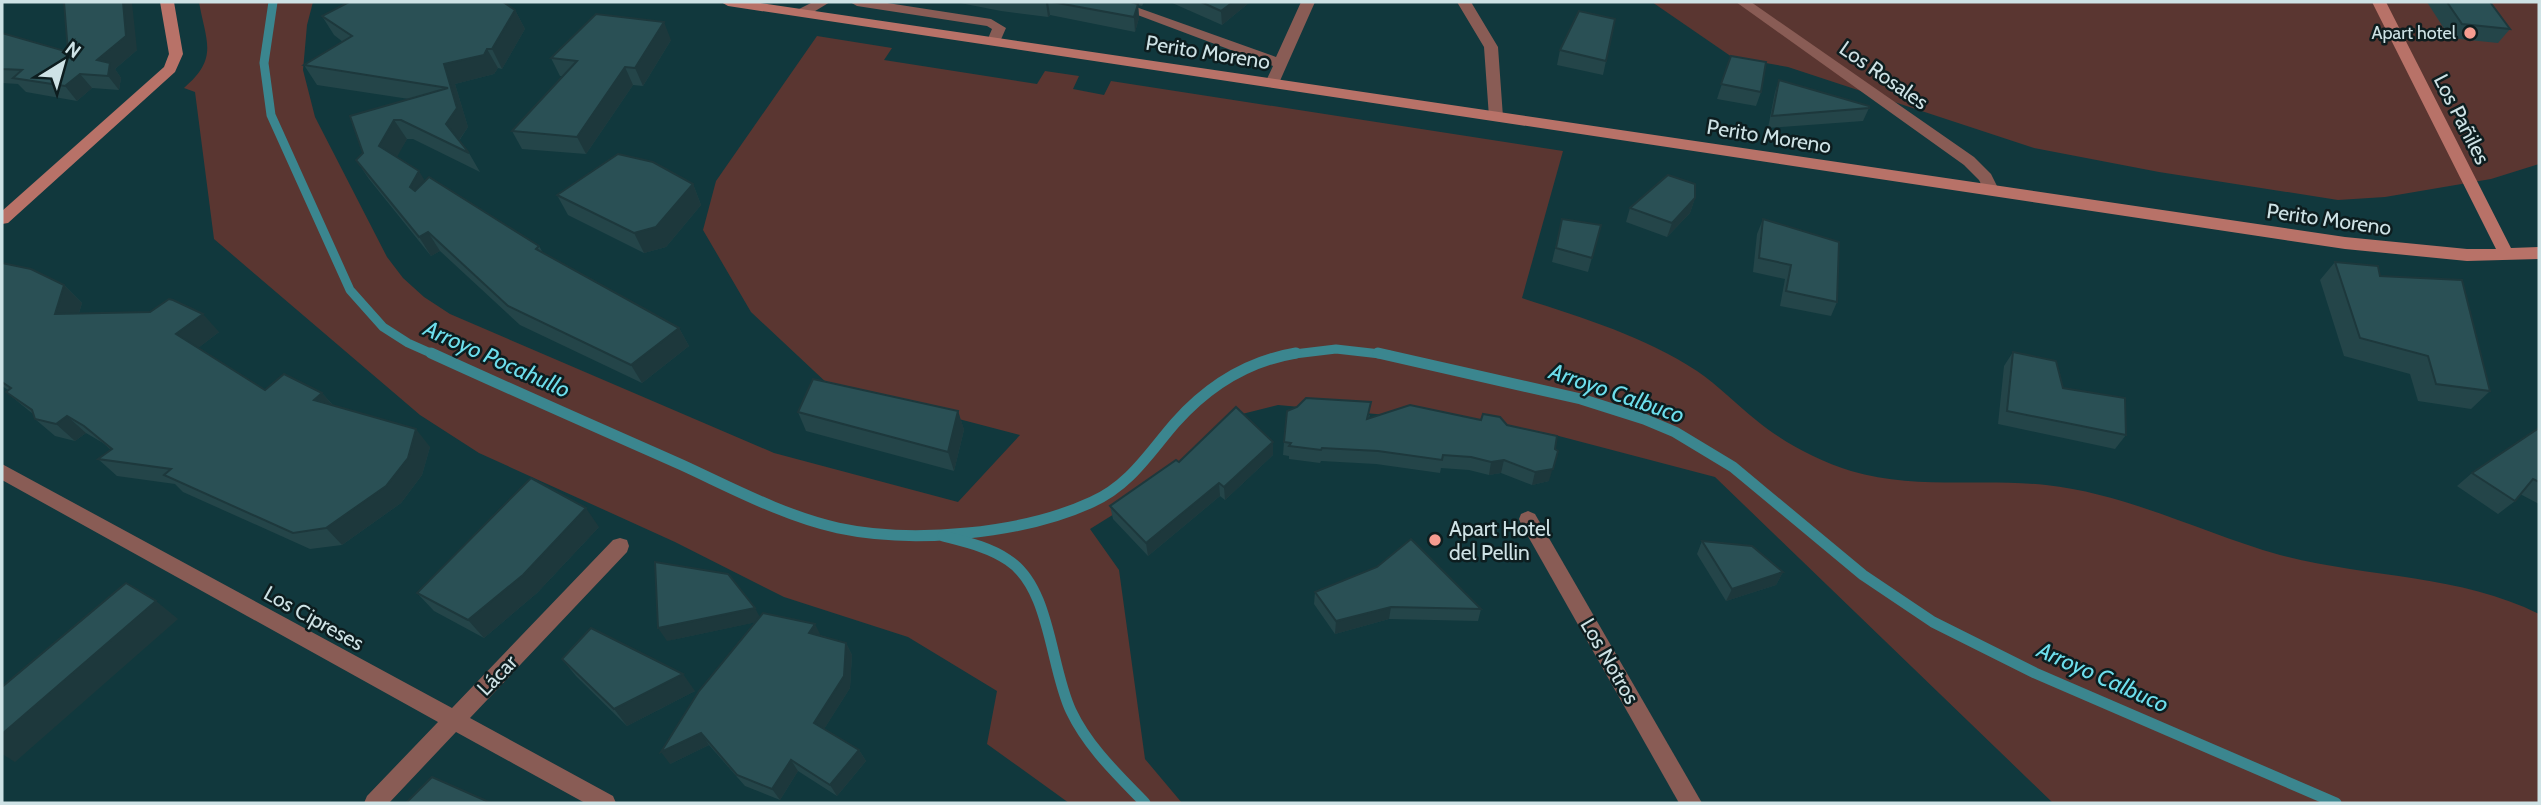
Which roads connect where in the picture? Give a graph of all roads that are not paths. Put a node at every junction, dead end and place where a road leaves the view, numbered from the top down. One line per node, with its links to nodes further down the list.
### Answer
1 (167, 2): 15 (main road)
2 (728, 2): 10 (main road, Perito Moreno)
3 (823, 2): 10 (street)
4 (864, 2): 11 (street)
5 (1110, 2): 12 (street)
6 (1308, 2): 12 (street)
7 (1464, 2): 14 (street)
8 (1743, 2): 16 (street, Los Rosales)
9 (2379, 2): 20 (main road, Los Pañiles)
10 (802, 13): 11 (main road, Perito Moreno)
11 (994, 41): 13 (main road, Perito Moreno)
12 (1281, 64): 13 (street)
13 (1272, 83): 14 (main road, Perito Moreno)
14 (1496, 117): 16 (main road, Perito Moreno)
15 (47, 180): 17 (main road); 18 (main road)
16 (1991, 190): 20 (main road, Perito Moreno)
17 (2, 210)
18 (2, 219)
19 (2539, 253): 20 (main road, Perito Moreno)
20 (2507, 255)
21 (2, 471): 24 (street, Los Cipreses)
22 (1528, 519): 27 (street, Los Notros)
23 (620, 547): 24 (street, Lácar)
24 (453, 721): 25 (street, Lácar); 26 (street, Los Cipreses)
25 (375, 803)
26 (605, 803)
27 (1691, 803)

